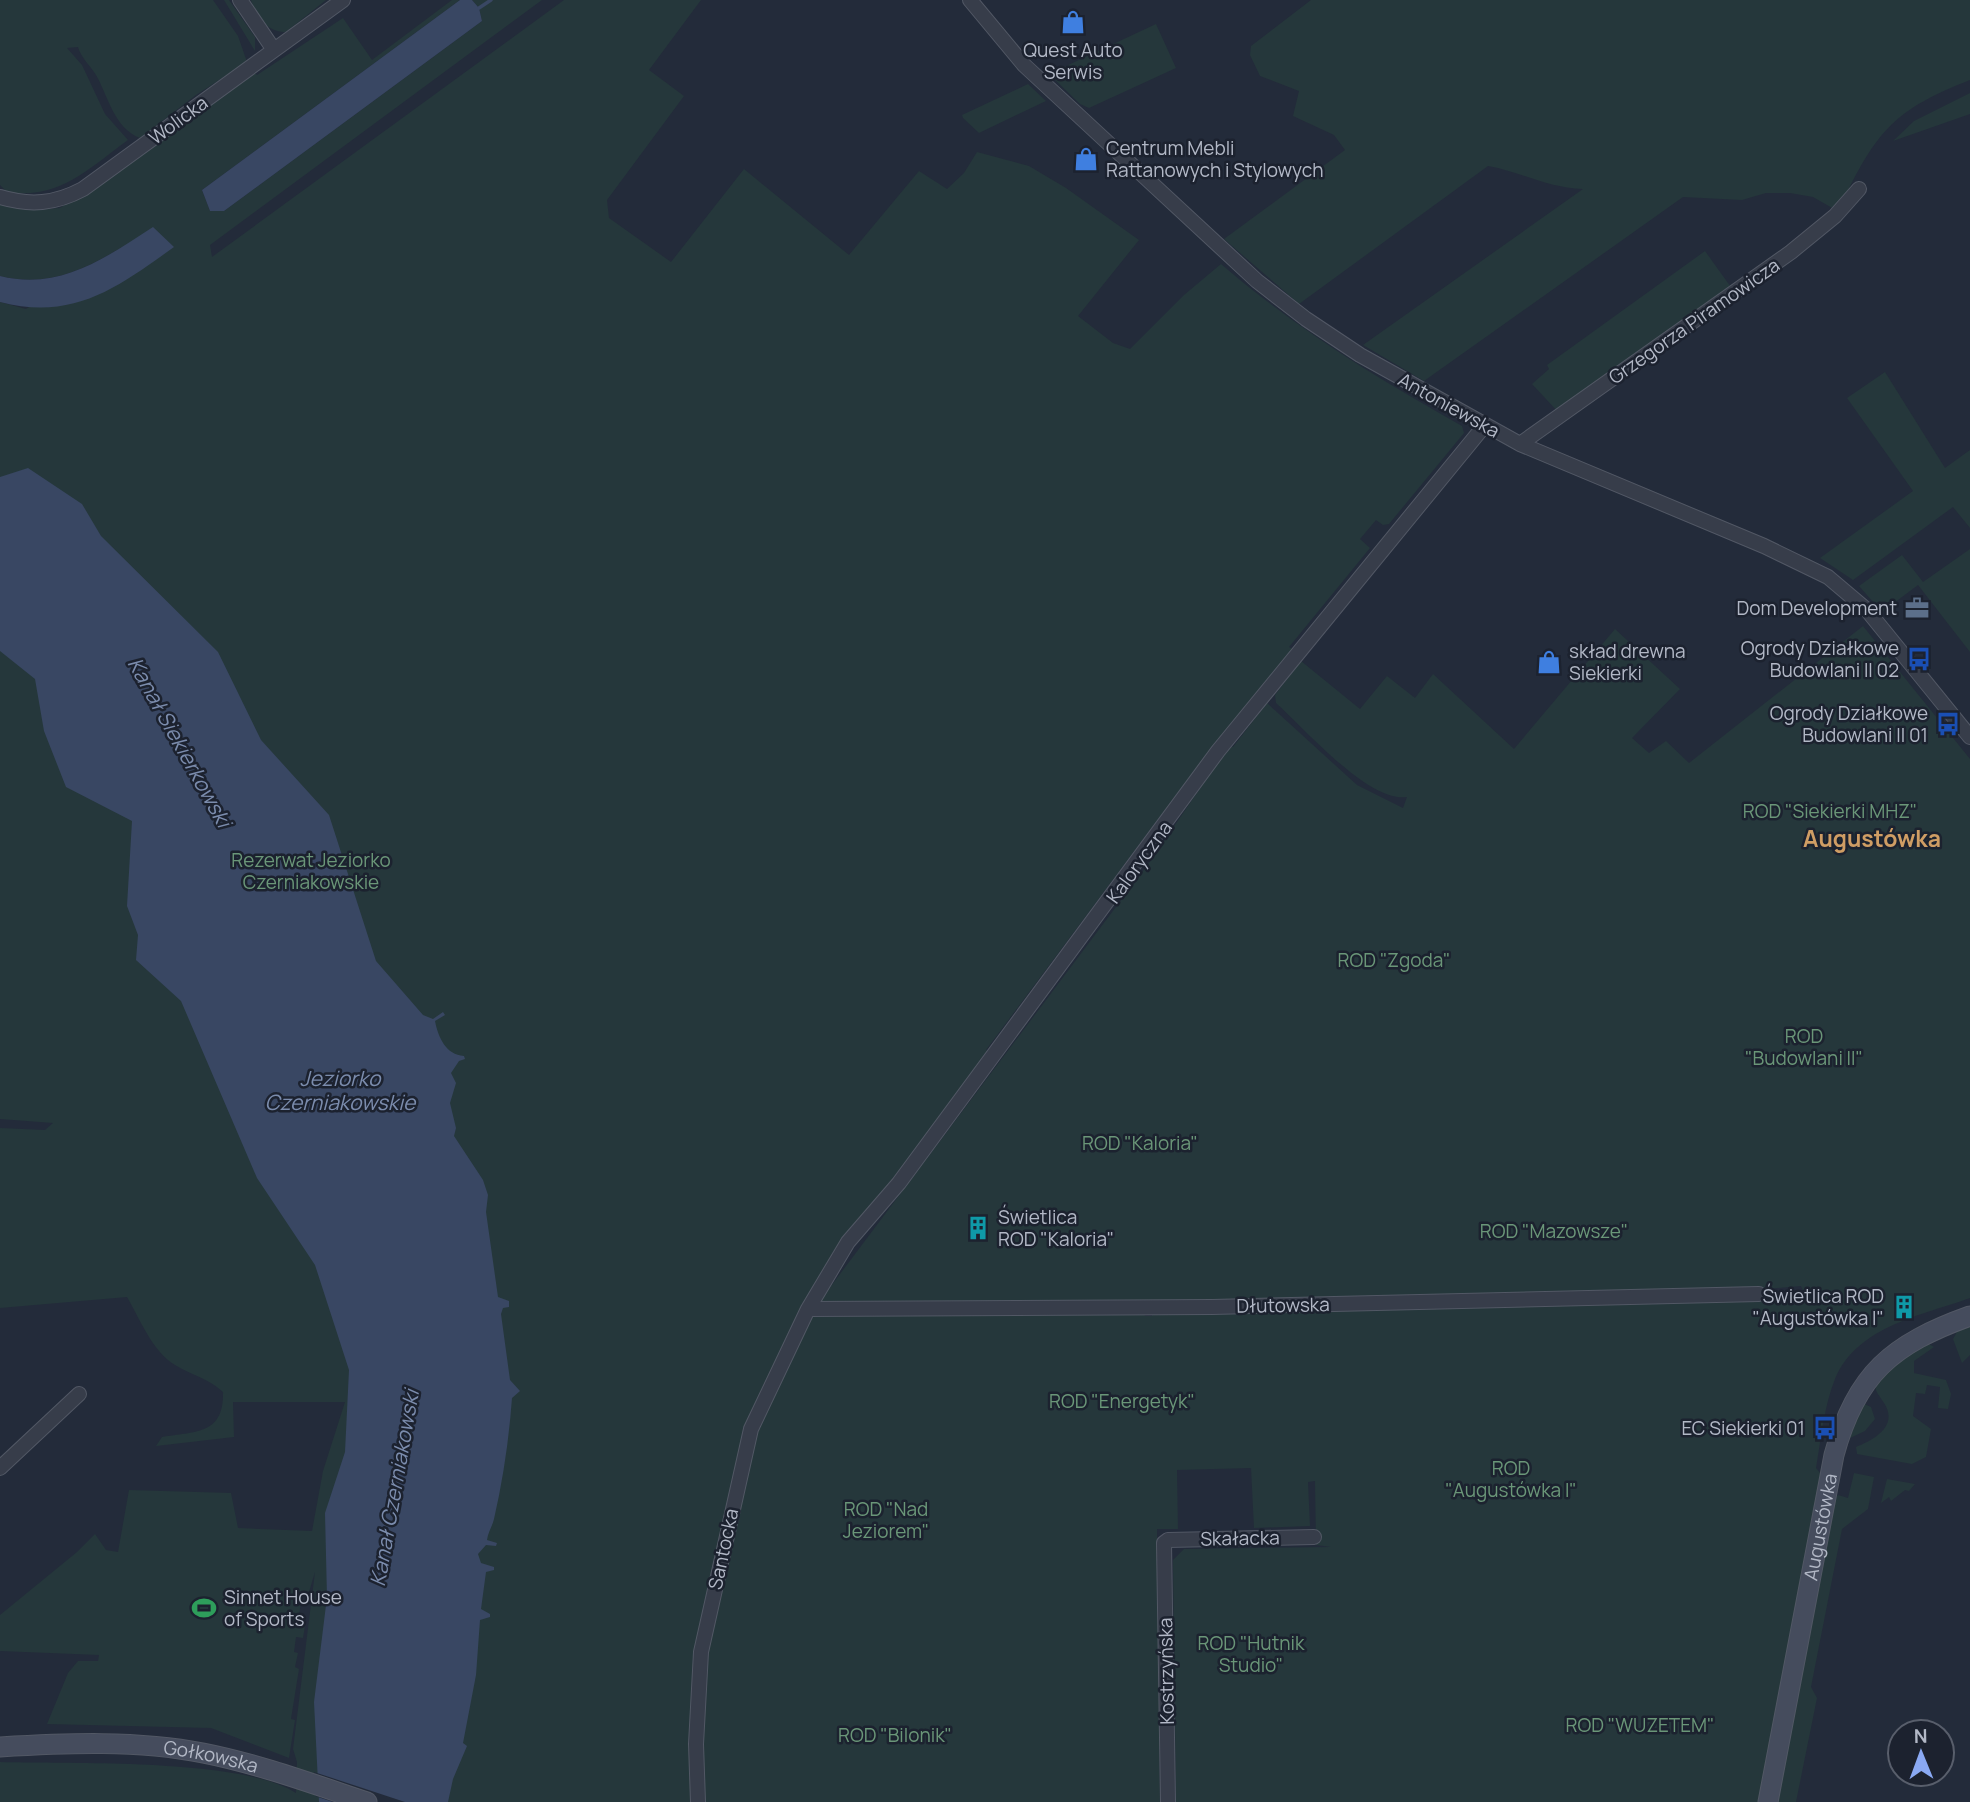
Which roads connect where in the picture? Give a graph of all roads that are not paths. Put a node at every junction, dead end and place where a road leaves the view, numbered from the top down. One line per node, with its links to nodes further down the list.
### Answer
1 (240, 0): 4 (street)
2 (343, 0): 4 (street, Wolicka)
3 (970, 0): 7 (street, Antoniewska)
4 (274, 50): 6 (street, Wolicka)
5 (1859, 189): 8 (street, Grzegorza Piramowicza)
6 (0, 197)
7 (1485, 425): 8 (street, Antoniewska); 11 (street, Kaloryczna)
8 (1521, 444): 9 (street, Antoniewska)
9 (1970, 737)
10 (1759, 1294): 11 (street, Dłutowska)
11 (808, 1309): 21 (street, Santocka)
12 (1970, 1316): 23 (street, Augustówka)
13 (79, 1394): 14 (street)
14 (0, 1468)
15 (1314, 1537): 16 (street, Skałacka)
16 (1166, 1541): 22 (street, Kostrzyńska)
17 (0, 1739): 18 (street, Gołkowska)
18 (47, 1744): 19 (street, Gołkowska); 20 (street, Gołkowska)
19 (0, 1747)
20 (367, 1802)
21 (698, 1802)
22 (1168, 1802)
23 (1768, 1802)

